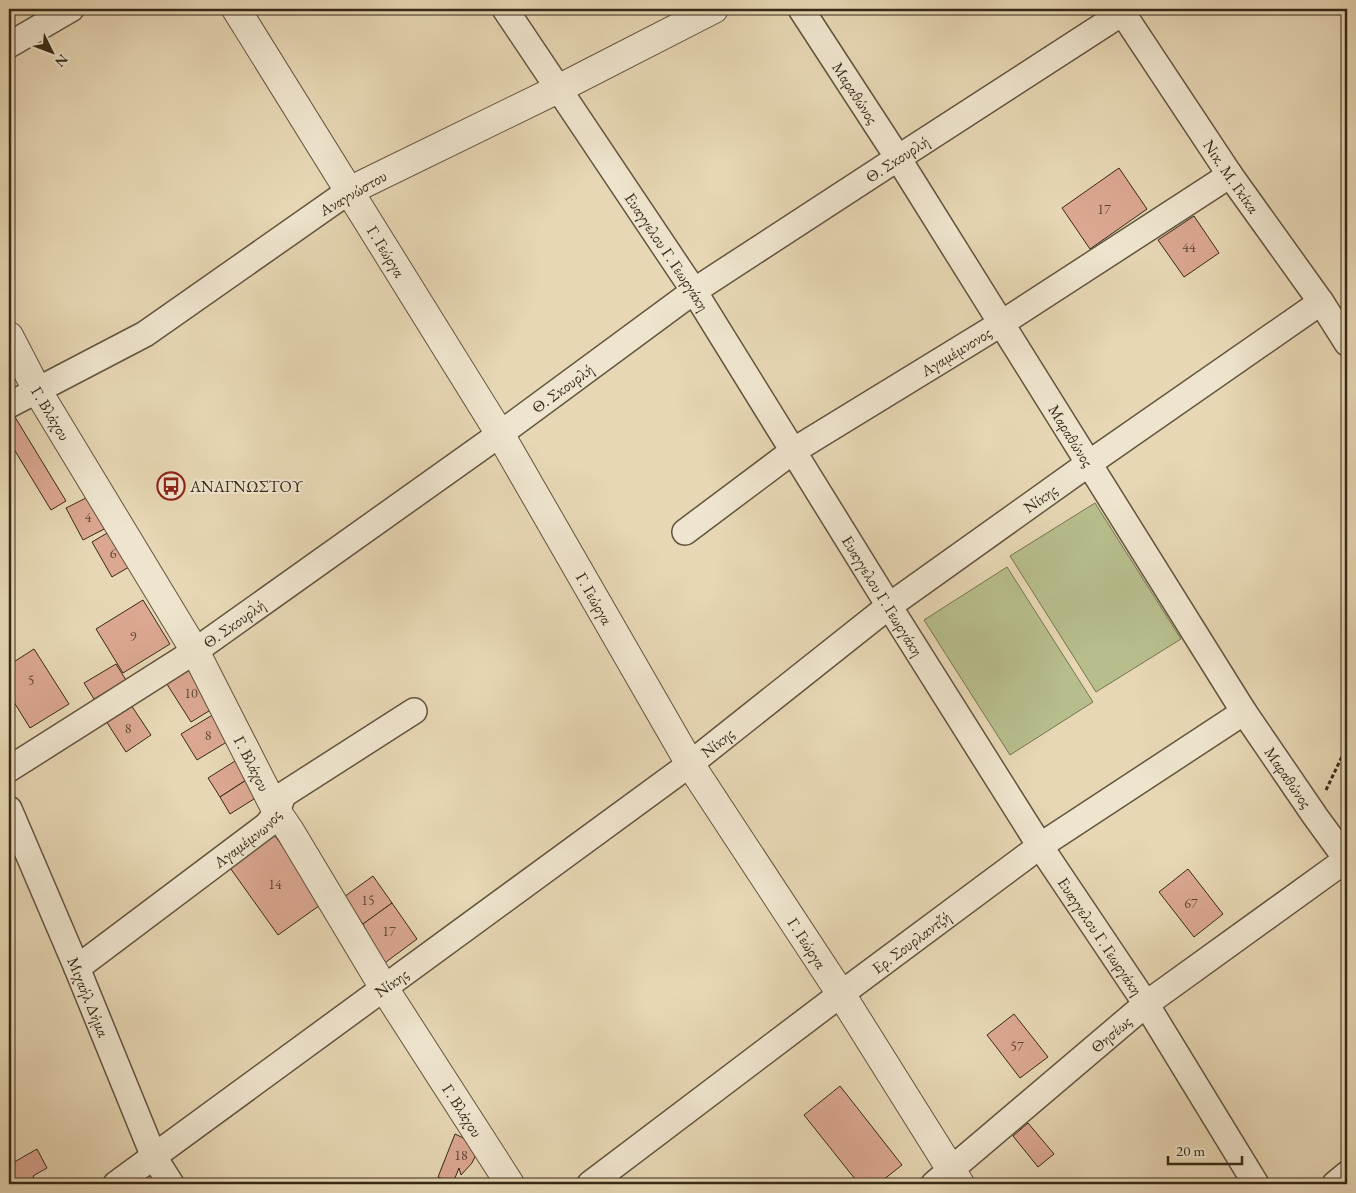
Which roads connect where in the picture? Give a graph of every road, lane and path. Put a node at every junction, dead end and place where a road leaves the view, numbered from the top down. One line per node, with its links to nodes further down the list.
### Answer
1 (71, 9): 7 (street)
2 (236, 9): 11 (street, Γ. Γεώργα)
3 (504, 9): 8 (street, Ευαγγελου Γ. Γεωργάκη)
4 (714, 9): 8 (street, Αναγνώστου)
5 (801, 9): 9 (street, Μαραθώνος)
6 (1121, 11): 9 (street, Θ. Σκουρλή); 10 (street, Νικ. Μ. Γκίκα)
7 (9, 46)
8 (558, 89): 11 (street, Αναγνώστου); 12 (street, Ευαγγελου Γ. Γεωργάκη)
9 (898, 158): 12 (street, Θ. Σκουρλή); 14 (street, Μαραθώνος)
10 (1230, 175): 13 (street, Νικ. Μ. Γκίκα); 14 (street, Αγαμέμνονος)
11 (349, 191): 17 (street, Αναγνώστου); 19 (street, Γ. Γεώργα)
12 (694, 291): 19 (street, Θ. Σκουρλή); 20 (street, Ευαγγελου Γ. Γεωργάκη)
13 (1321, 302): 16 (street, Νικ. Μ. Γκίκα); 21 (street, Νίκης)
14 (1002, 323): 20 (street, Αγαμέμνονος); 21 (street, Μαραθώνος)
15 (9, 336): 17 (street, Γ. Βλάχου)
16 (1347, 343)
17 (37, 390): 18 (street, Αναγνώστου); 24 (street, Γ. Βλάχου)
18 (9, 405)
19 (500, 434): 24 (street, Θ. Σκουρλή); 28 (street, Γ. Γεώργα)
20 (793, 451): 22 (street, Αγαμέμνονος); 23 (street, Ευαγγελου Γ. Γεωργάκη)
21 (1088, 464): 23 (street, Νίκης); 26 (street, Μαραθώνος)
22 (685, 532)
23 (890, 606): 28 (street, Νίκης); 33 (street, Ευαγγελου Γ. Γεωργάκη)
24 (195, 651): 29 (street, Θ. Σκουρλή); 31 (street, Γ. Βλάχου)
25 (414, 712): 31 (street, Αγαμέμνωνος)
26 (1244, 712): 32 (street, Μαραθώνος); 33 (street, Ερ. Σουρλαντζή)
27 (1347, 746): 32 (path)
28 (690, 764): 36 (street, Νίκης); 37 (street, Γ. Γεώργα)
29 (9, 769)
30 (9, 809): 35 (street, Μιχαήλ Δήμα)
31 (277, 812): 35 (street, Αγαμέμνωνος); 36 (street, Γ. Βλάχου)
32 (1314, 816): 34 (street, Μαραθώνος)
33 (1040, 846): 37 (street, Ερ. Σουρλαντζή); 38 (street, Ευαγγελου Γ. Γεωργάκη)
34 (1347, 860): 38 (street, Θησέως)
35 (77, 968): 39 (street, Μιχαήλ Δήμα)
36 (384, 988): 39 (street, Νίκης); 44 (street, Γ. Βλάχου)
37 (841, 994): 41 (street, Γ. Γεώργα); 45 (street, Ερ. Σουρλαντζή)
38 (1146, 1004): 41 (street, Θησέως); 46 (street, Ευαγγελου Γ. Γεωργάκη)
39 (154, 1157): 42 (street, Νίκης); 43 (street, Μιχαήλ Δήμα)
40 (1347, 1174): 47 (street)
41 (948, 1179)
42 (116, 1184)
43 (170, 1184)
44 (510, 1184)
45 (590, 1184)
46 (1256, 1184)
47 (1335, 1184)

